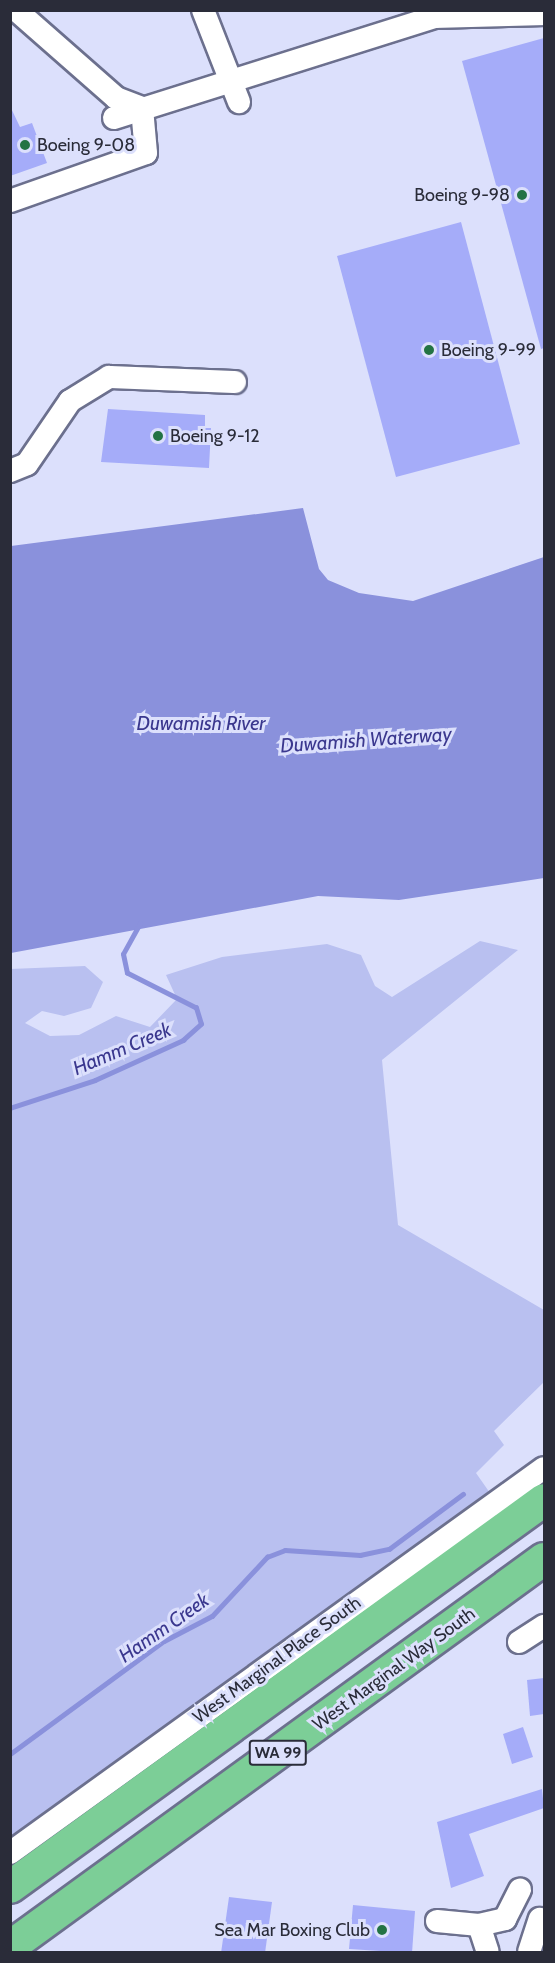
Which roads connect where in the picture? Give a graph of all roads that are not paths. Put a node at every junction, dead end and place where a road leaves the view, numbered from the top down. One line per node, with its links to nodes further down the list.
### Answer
1 (16, 10): 7 (street)
2 (203, 10): 5 (street)
3 (435, 14): 4 (street); 5 (street)
4 (544, 14)
5 (231, 81): 6 (street); 7 (street)
6 (239, 102)
7 (142, 108): 8 (street); 9 (street)
8 (114, 118)
9 (10, 201)
10 (235, 382): 11 (street)
11 (10, 471)
12 (544, 1468): 17 (street, West Marginal Place South)
13 (544, 1500): 18 (highway, WA 99)
14 (544, 1559): 23 (highway, West Marginal Way South / WA 99)
15 (544, 1626): 16 (street)
16 (519, 1642)
17 (10, 1853)
18 (10, 1887)
19 (520, 1890): 22 (street)
20 (540, 1919): 25 (street)
21 (437, 1921): 22 (street)
22 (479, 1925): 24 (street)
23 (10, 1947)
24 (488, 1953)
25 (529, 1953)

